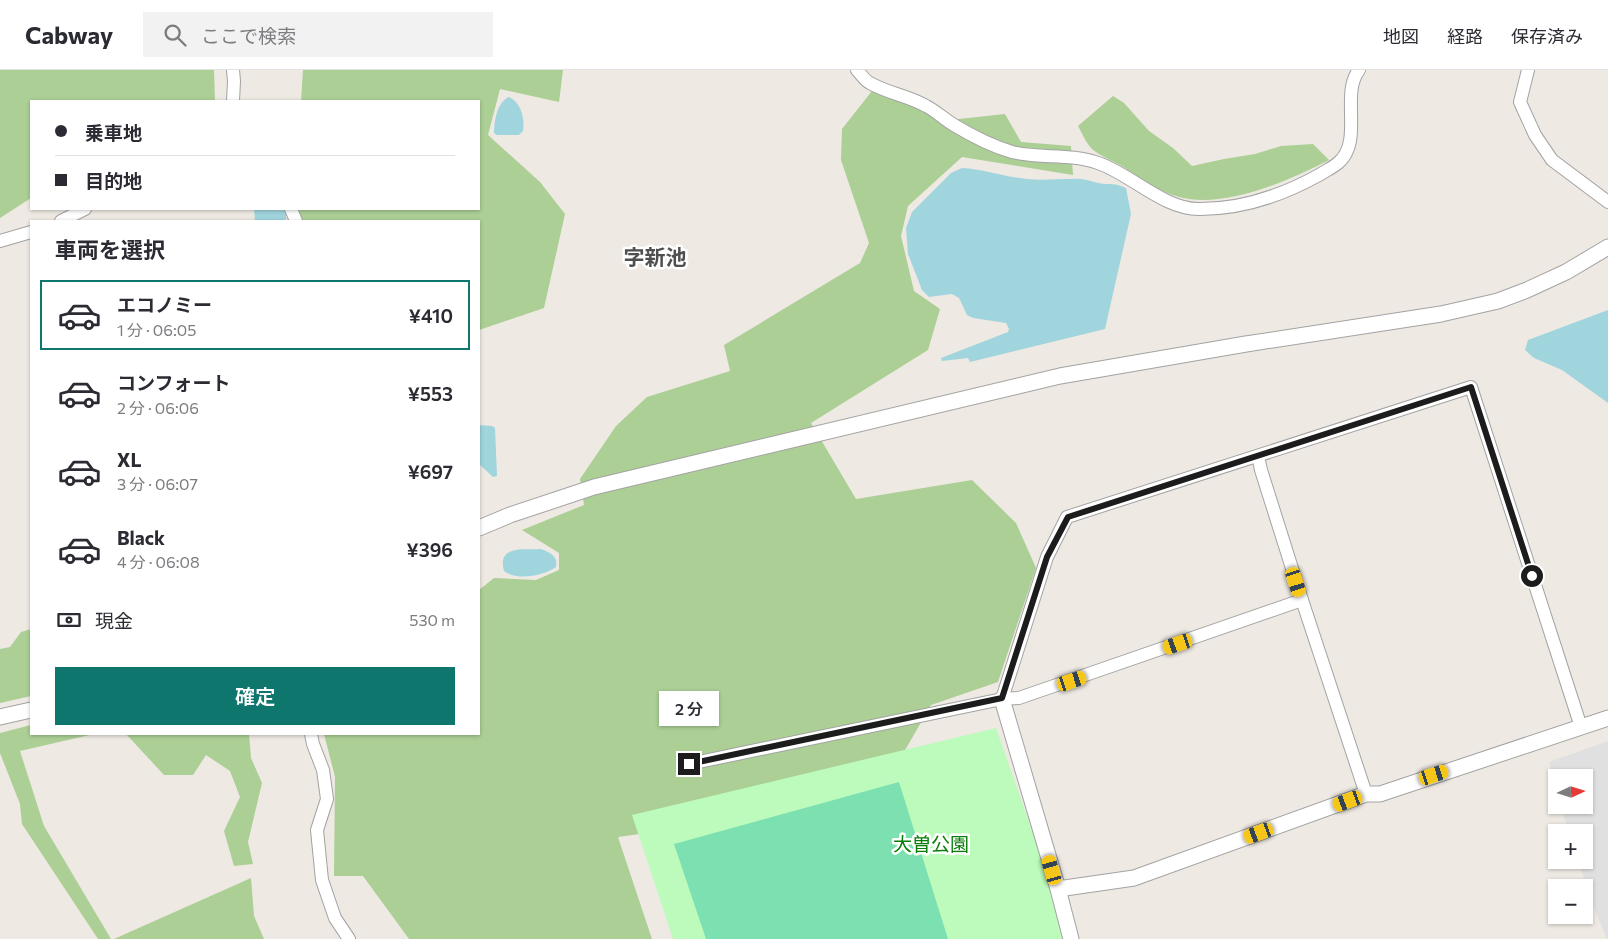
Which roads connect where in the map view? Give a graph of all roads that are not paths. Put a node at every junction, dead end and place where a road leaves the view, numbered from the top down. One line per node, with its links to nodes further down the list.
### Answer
1 (233, 70): 5 (street)
2 (857, 70): 3 (street)
3 (1359, 70)
4 (1528, 70): 6 (street)
5 (233, 100)
6 (1608, 202)
7 (83, 210): 8 (street)
8 (63, 220)
9 (30, 232): 10 (street)
10 (0, 241)
11 (1608, 247): 13 (street)
12 (1258, 456): 14 (street); 15 (street); 19 (street)
13 (480, 528)
14 (1302, 600): 15 (street); 22 (street)
15 (1002, 698): 21 (street); 23 (street)
16 (30, 710): 17 (street)
17 (0, 717)
18 (1608, 718): 19 (street)
19 (1581, 727): 22 (street)
20 (311, 735): 24 (street)
21 (689, 764)
22 (1366, 794): 23 (street)
23 (1058, 889): 25 (street)
24 (349, 939)
25 (1070, 939)

